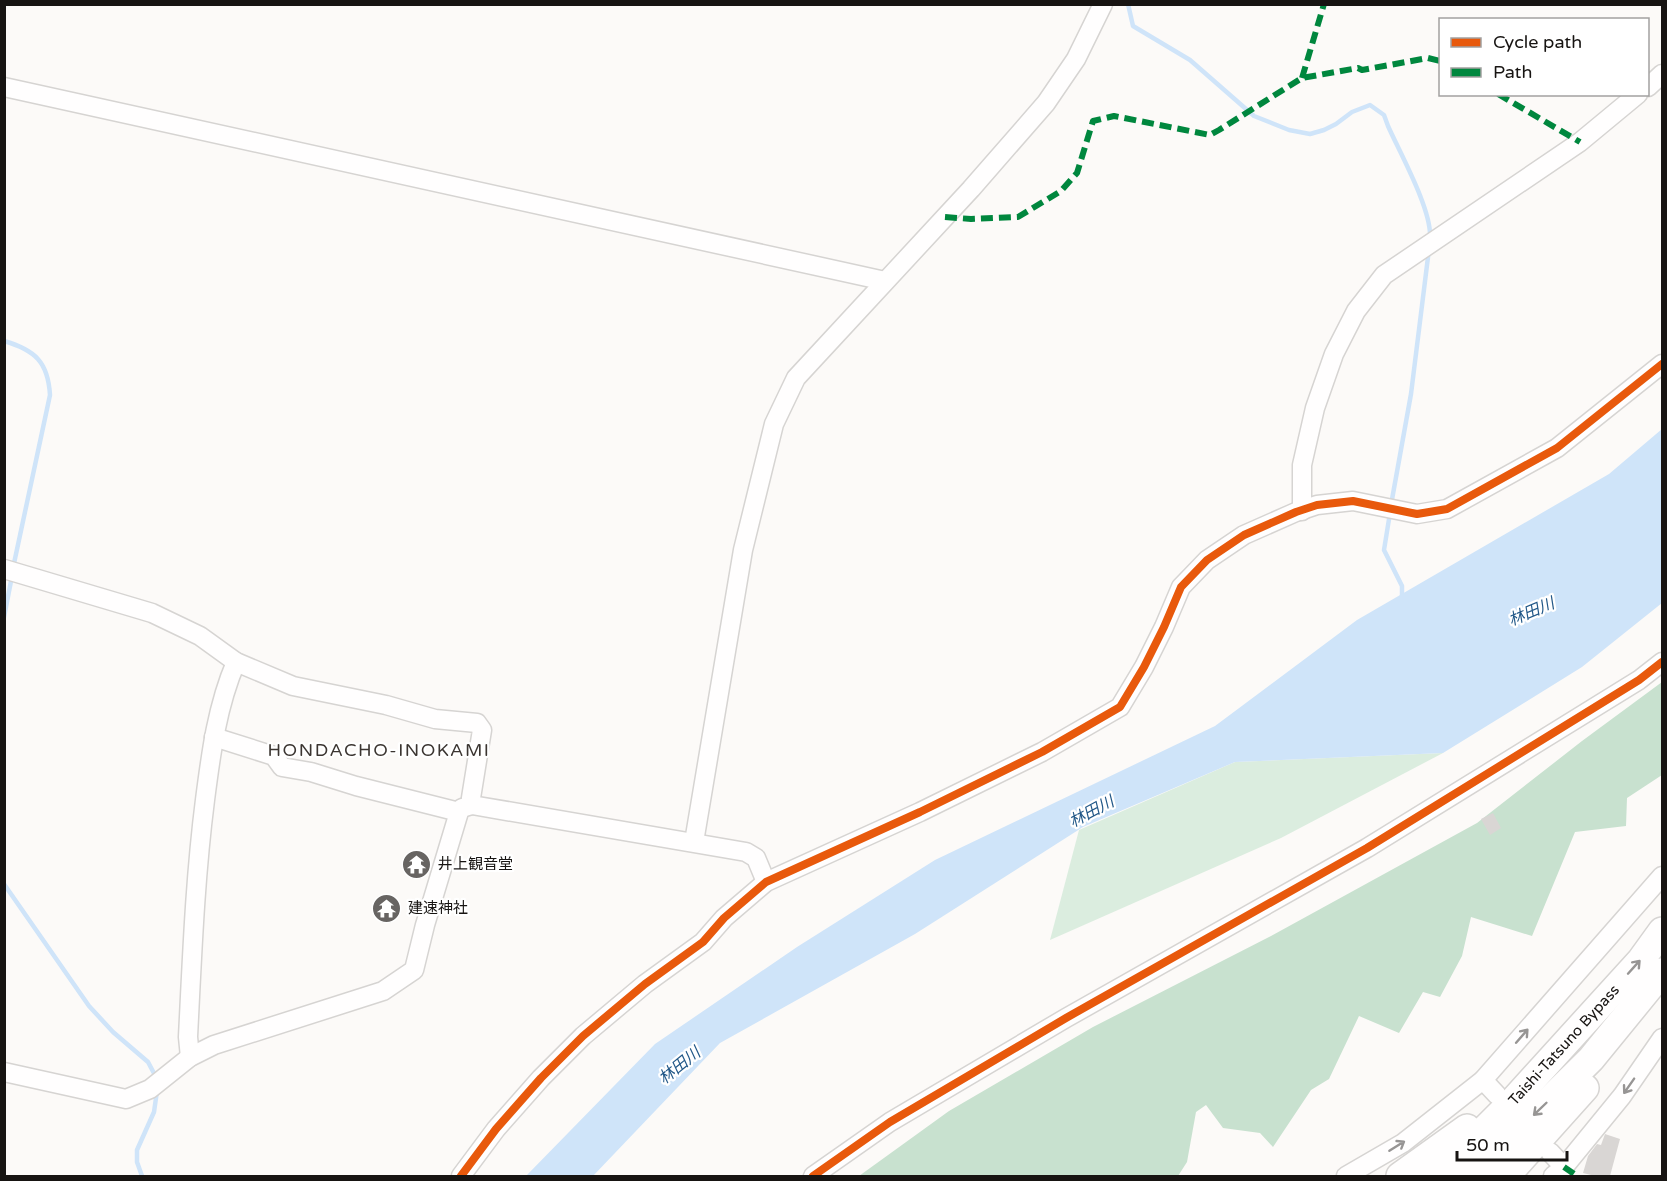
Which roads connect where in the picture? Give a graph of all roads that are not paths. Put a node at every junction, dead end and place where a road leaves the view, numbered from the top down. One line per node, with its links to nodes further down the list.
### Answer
1 (1103, 4): 6 (street)
2 (1662, 74): 3 (street)
3 (1649, 85)
4 (4, 87): 6 (street)
5 (1636, 96): 8 (street)
6 (885, 281): 14 (street)
7 (1662, 364): 8 (street)
8 (1302, 511): 16 (street)
9 (4, 569): 10 (street)
10 (236, 662): 12 (street); 13 (street)
11 (1662, 662): 29 (street)
12 (213, 737): 13 (street); 22 (street)
13 (466, 808): 14 (street); 22 (street)
14 (694, 842): 16 (street)
15 (1662, 876): 17 (street)
16 (766, 882): 28 (street)
17 (1656, 896): 24 (street, one-way to 17)
18 (1662, 931): 25 (highway, Taishi-Tatsuno Bypass, one-way to 18)
19 (1662, 972): 33 (highway, Taishi-Tatsuno Bypass, one-way to 33)
20 (1662, 980): 34 (highway)
21 (1662, 1038): 27 (street, one-way to 27)
22 (190, 1057): 23 (street)
23 (4, 1072)
24 (1483, 1080): 25 (street); 30 (street, one-way to 24)
25 (1505, 1098): 31 (highway); 32 (highway, Taishi-Tatsuno Bypass)
26 (1550, 1152): 27 (street)
27 (1559, 1172)
28 (461, 1176)
29 (813, 1176)
30 (1346, 1176)
31 (1400, 1176)
32 (1434, 1176)
33 (1465, 1176)
34 (1503, 1176)

